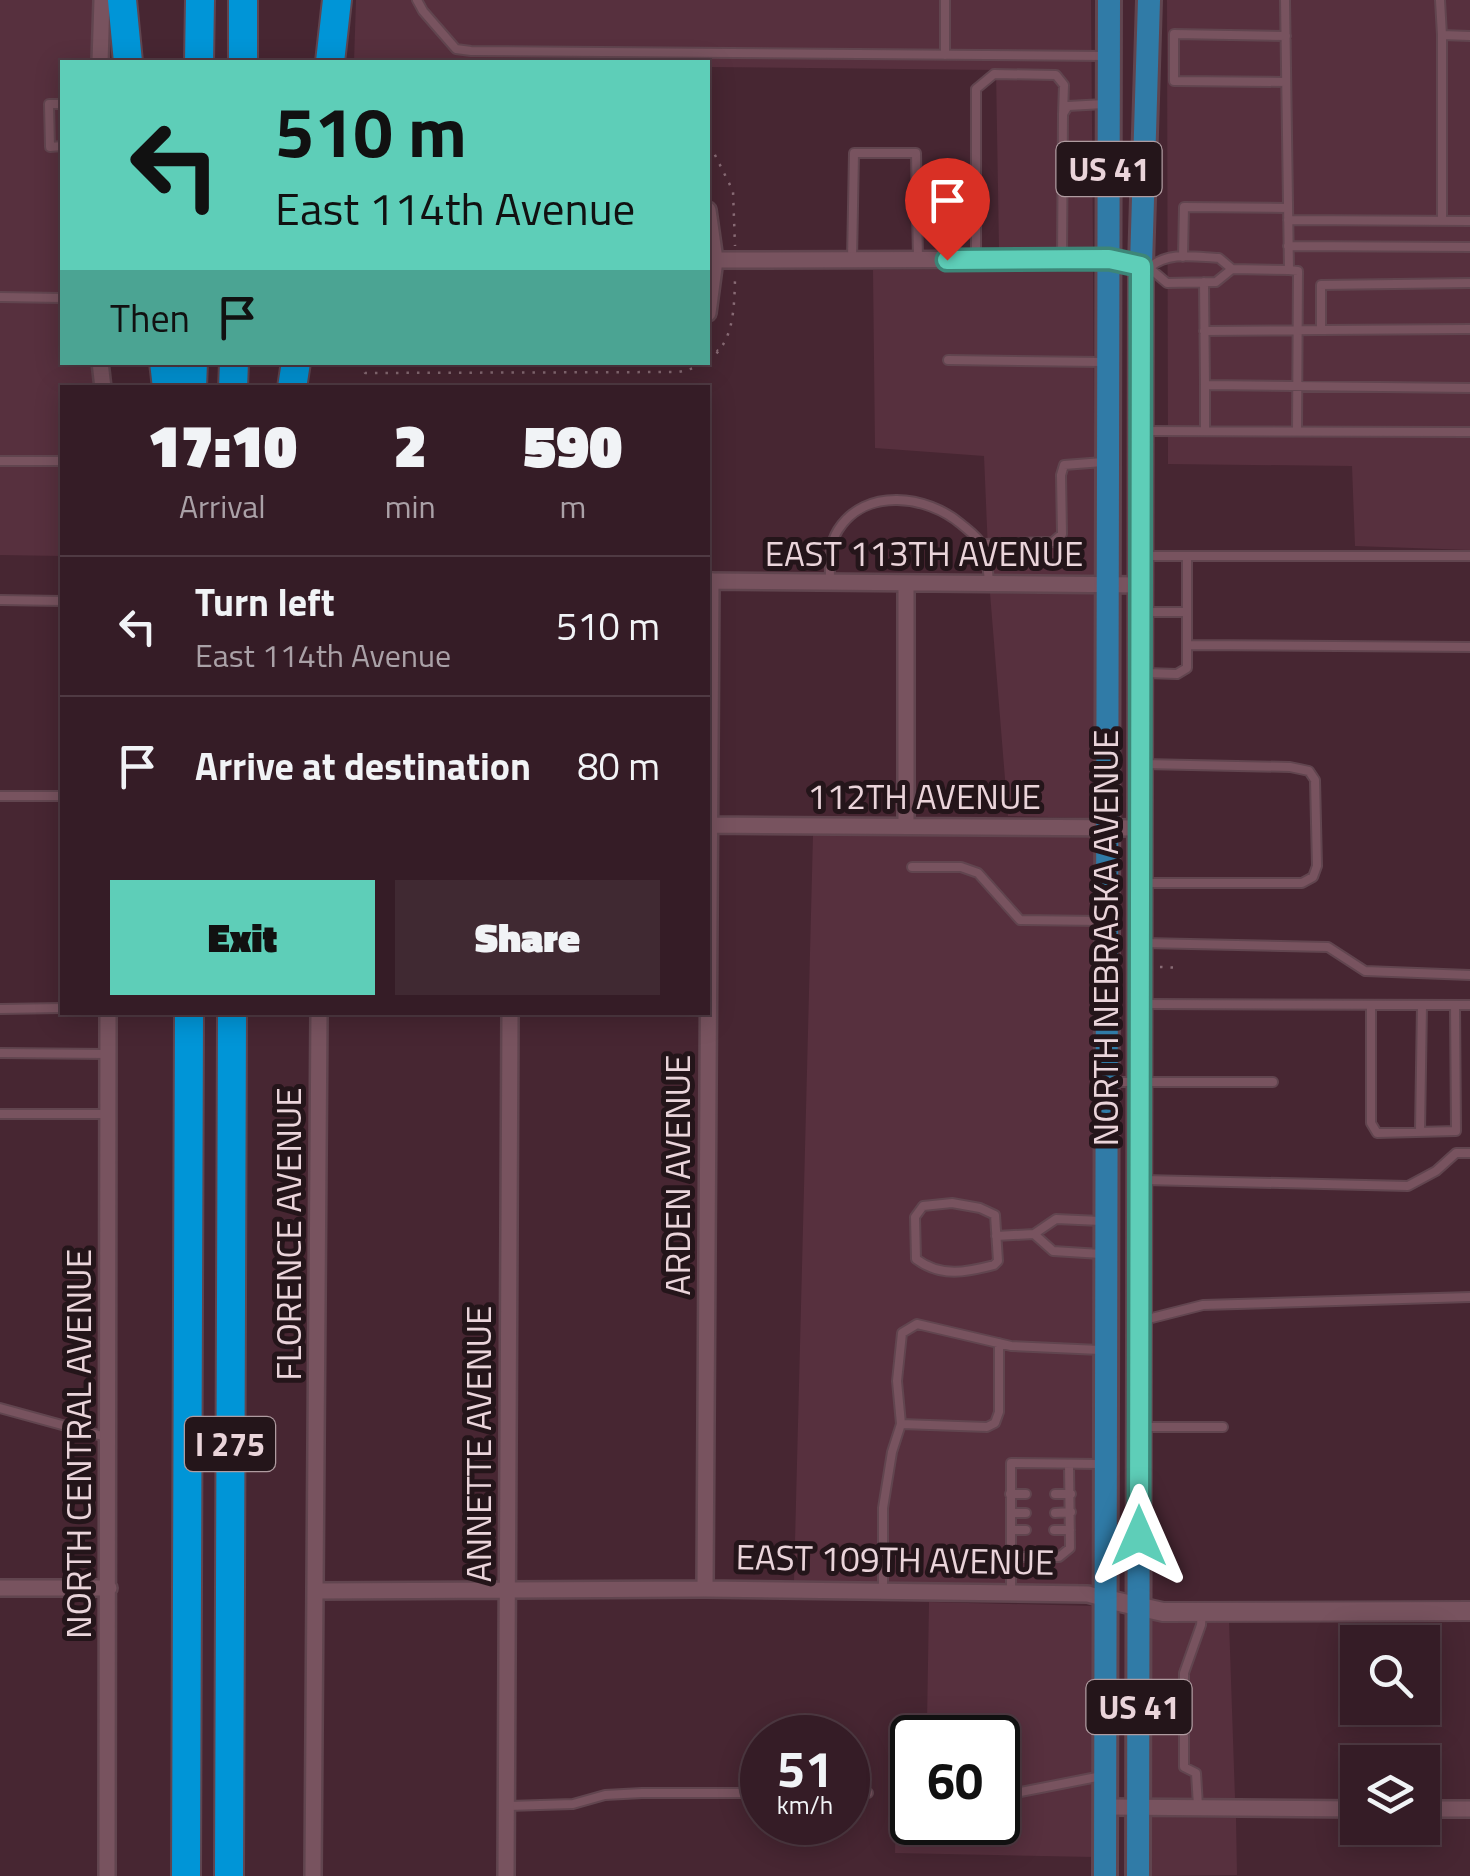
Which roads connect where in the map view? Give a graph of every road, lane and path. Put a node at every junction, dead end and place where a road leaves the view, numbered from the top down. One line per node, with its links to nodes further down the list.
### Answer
1 (102, 0): 19 (street)
2 (122, 0): 20 (highway)
3 (200, 0): 21 (highway)
4 (243, 0): 22 (highway)
5 (337, 0): 23 (highway)
6 (417, 0): 17 (lane)
7 (945, 0): 17 (lane)
8 (1110, 0): 18 (main road, NORTH NEBRASKA AVENUE / US 41)
9 (1134, 0): 16 (main road)
10 (1149, 0): 16 (main road, NORTH NEBRASKA AVENUE / US 41)
11 (1285, 0): 13 (lane)
12 (1440, 0): 14 (lane)
13 (1286, 36): 24 (lane); 24 (lane)
14 (1442, 36): 15 (lane); 32 (lane)
15 (1470, 36)
16 (1148, 43): 45 (main road, NORTH NEBRASKA AVENUE / US 41)
17 (945, 54): 18 (lane)
18 (1110, 56): 26 (main road, NORTH NEBRASKA AVENUE / US 41)
19 (100, 60)
20 (128, 60)
21 (199, 60)
22 (242, 60)
23 (330, 60)
24 (1286, 82): 30 (lane)
25 (60, 104): 28 (lane)
26 (1110, 104): 27 (lane); 40 (main road, NORTH NEBRASKA AVENUE / US 41)
27 (1064, 114): 38 (lane); 39 (lane)
28 (60, 146)
29 (710, 148): 42 (path)
30 (1288, 208): 31 (lane); 37 (lane)
31 (1288, 220): 32 (lane); 35 (lane)
32 (1442, 220): 33 (lane)
33 (1470, 221)
34 (710, 224): 41 (street)
35 (1288, 246): 36 (lane); 47 (lane)
36 (1470, 247)
37 (1183, 257): 45 (lane); 46 (lane)
38 (976, 259): 39 (street); 44 (street)
39 (1062, 259): 40 (street)
40 (1109, 259): 45 (street); 61 (main road, NORTH NEBRASKA AVENUE / US 41)
41 (715, 260): 42 (street); 51 (street)
42 (735, 260): 43 (street); 58 (path)
43 (852, 260): 44 (street); 44 (lane)
44 (918, 260)
45 (1146, 266): 48 (lane); 67 (main road, NORTH NEBRASKA AVENUE / US 41)
46 (1232, 269): 47 (lane); 48 (lane)
47 (1288, 270): 54 (lane)
48 (1204, 282): 56 (lane)
49 (1470, 283): 55 (lane)
50 (0, 297): 52 (lane)
51 (710, 297)
52 (60, 298)
53 (1470, 329): 55 (lane)
54 (1297, 330): 55 (lane); 56 (lane); 65 (lane)
55 (1321, 330)
56 (1204, 331): 64 (lane)
57 (710, 345): 58 (path)
58 (718, 351): 59 (path)
59 (710, 359)
60 (948, 360): 61 (lane)
61 (1108, 362): 73 (main road, NORTH NEBRASKA AVENUE / US 41)
62 (364, 365): 63 (path)
63 (704, 365)
64 (1204, 386): 65 (lane); 68 (lane)
65 (1297, 386): 66 (lane); 69 (lane)
66 (1470, 388)
67 (1140, 431): 68 (lane); 76 (main road, NORTH NEBRASKA AVENUE / US 41)
68 (1205, 431): 69 (lane)
69 (1297, 432): 70 (lane)
70 (1470, 432)
71 (0, 461): 72 (lane)
72 (60, 461)
73 (1108, 462): 74 (lane); 75 (main road, NORTH NEBRASKA AVENUE / US 41)
74 (982, 544): 80 (lane); 82 (lane)
75 (1107, 556): 76 (main road); 83 (main road, NORTH NEBRASKA AVENUE / US 41)
76 (1140, 556): 77 (lane); 84 (main road, NORTH NEBRASKA AVENUE / US 41)
77 (1187, 556): 78 (lane); 88 (lane)
78 (1470, 556)
79 (710, 581): 80 (street, EAST 113TH AVENUE)
80 (830, 582): 81 (street, EAST 113TH AVENUE)
81 (906, 583): 82 (street, EAST 113TH AVENUE); 96 (street)
82 (989, 584): 83 (street, EAST 113TH AVENUE)
83 (1107, 584): 84 (street, EAST 113TH AVENUE); 97 (main road, NORTH NEBRASKA AVENUE / US 41)
84 (1140, 585): 87 (main road, NORTH NEBRASKA AVENUE / US 41)
85 (0, 600): 86 (lane)
86 (60, 600)
87 (1140, 612): 88 (lane); 91 (main road, NORTH NEBRASKA AVENUE / US 41)
88 (1187, 612): 89 (lane)
89 (1187, 645): 90 (lane); 91 (lane)
90 (1470, 647)
91 (1140, 673): 92 (main road, NORTH NEBRASKA AVENUE / US 41)
92 (1140, 764): 98 (main road, NORTH NEBRASKA AVENUE / US 41); 100 (lane)
93 (0, 796): 94 (lane)
94 (60, 796)
95 (710, 825): 96 (street, 112TH AVENUE)
96 (906, 825): 97 (street, 112TH AVENUE)
97 (1106, 828): 98 (street, 112TH AVENUE); 101 (main road, NORTH NEBRASKA AVENUE / US 41)
98 (1140, 828): 100 (main road, NORTH NEBRASKA AVENUE / US 41)
99 (912, 867): 101 (lane)
100 (1140, 883): 102 (main road, NORTH NEBRASKA AVENUE / US 41)
101 (1106, 920): 121 (main road, NORTH NEBRASKA AVENUE / US 41)
102 (1140, 943): 105 (lane); 106 (main road, NORTH NEBRASKA AVENUE / US 41)
103 (1160, 967): 104 (path)
104 (1181, 968)
105 (1470, 975)
106 (1140, 1004): 107 (lane); 122 (main road, NORTH NEBRASKA AVENUE / US 41)
107 (1371, 1005): 108 (lane); 126 (lane)
108 (1422, 1005): 109 (lane); 126 (lane)
109 (1455, 1005): 110 (lane); 126 (lane)
110 (1470, 1005)
111 (60, 1008): 112 (lane)
112 (0, 1009)
113 (108, 1015): 120 (street, NORTH CENTRAL AVENUE)
114 (189, 1015): 183 (highway, I 275)
115 (232, 1015): 184 (highway, I 275)
116 (319, 1015): 163 (street, FLORENCE AVENUE)
117 (510, 1015): 161 (street, ANNETTE AVENUE)
118 (708, 1015): 162 (street, ARDEN AVENUE)
119 (0, 1054): 120 (lane)
120 (108, 1054): 125 (street, NORTH CENTRAL AVENUE)
121 (1106, 1082): 122 (lane); 129 (main road, NORTH NEBRASKA AVENUE / US 41)
122 (1140, 1082): 123 (lane); 128 (main road, NORTH NEBRASKA AVENUE / US 41)
123 (1273, 1082)
124 (0, 1114): 125 (lane)
125 (108, 1114): 142 (street, NORTH CENTRAL AVENUE)
126 (1420, 1131)
127 (1470, 1153): 128 (lane)
128 (1140, 1180): 135 (main road, NORTH NEBRASKA AVENUE / US 41)
129 (1106, 1222): 130 (lane); 132 (main road, NORTH NEBRASKA AVENUE / US 41)
130 (1034, 1234): 131 (lane); 132 (lane)
131 (996, 1236): 131 (lane)
132 (1106, 1255): 134 (main road, NORTH NEBRASKA AVENUE / US 41)
133 (1470, 1297): 135 (lane)
134 (1106, 1321): 135 (main road); 137 (main road, NORTH NEBRASKA AVENUE / US 41)
135 (1140, 1321): 141 (main road, NORTH NEBRASKA AVENUE / US 41)
136 (998, 1343): 137 (lane); 139 (lane); 139 (lane)
137 (1106, 1350): 144 (main road, NORTH NEBRASKA AVENUE / US 41)
138 (0, 1408): 142 (lane)
139 (901, 1424): 164 (lane)
140 (1223, 1426): 141 (lane)
141 (1139, 1427): 167 (main road, NORTH NEBRASKA AVENUE / US 41)
142 (108, 1438): 160 (street, NORTH CENTRAL AVENUE)
143 (1069, 1464): 144 (lane); 145 (lane); 148 (lane)
144 (1106, 1464): 166 (main road, NORTH NEBRASKA AVENUE / US 41)
145 (1010, 1494): 146 (lane); 150 (lane)
146 (1026, 1494)
147 (1054, 1494): 148 (lane)
148 (1071, 1494): 149 (lane)
149 (1070, 1512): 152 (lane); 156 (lane)
150 (1010, 1513): 151 (lane); 153 (lane)
151 (1026, 1513)
152 (1054, 1513)
153 (1010, 1530): 154 (lane); 158 (lane)
154 (1026, 1530)
155 (1054, 1530): 156 (lane)
156 (1070, 1530): 158 (lane)
157 (948, 1557): 158 (lane)
158 (1010, 1557): 165 (lane)
159 (0, 1588): 160 (street)
160 (109, 1588): 182 (street, NORTH CENTRAL AVENUE)
161 (508, 1588): 162 (street, EAST 109TH AVENUE); 163 (street, EAST 109TH AVENUE); 175 (street, ANNETTE AVENUE)
162 (706, 1589): 164 (street, EAST 109TH AVENUE)
163 (317, 1590): 185 (street, FLORENCE AVENUE)
164 (884, 1592): 165 (street, EAST 109TH AVENUE)
165 (1010, 1593): 166 (street, EAST 109TH AVENUE)
166 (1106, 1599): 167 (street, EAST 109TH AVENUE); 172 (main road, NORTH NEBRASKA AVENUE / US 41)
167 (1139, 1607): 169 (street, EAST 109TH AVENUE); 170 (main road, NORTH NEBRASKA AVENUE / US 41)
168 (1470, 1611): 169 (street, EAST 109TH AVENUE)
169 (1202, 1612): 171 (lane)
170 (1139, 1721): 171 (lane); 177 (main road, NORTH NEBRASKA AVENUE / US 41)
171 (1184, 1721): 178 (lane)
172 (1106, 1776): 174 (lane); 176 (main road, NORTH NEBRASKA AVENUE / US 41)
173 (740, 1793): 175 (lane)
174 (1020, 1793)
175 (505, 1806): 186 (street, ANNETTE AVENUE)
176 (1105, 1807): 177 (street); 187 (main road, NORTH NEBRASKA AVENUE / US 41)
177 (1138, 1807): 178 (street); 188 (main road, NORTH NEBRASKA AVENUE / US 41)
178 (1198, 1808): 179 (street)
179 (1340, 1809)
180 (1440, 1809): 181 (street)
181 (1470, 1810)
182 (107, 1876)
183 (186, 1876)
184 (229, 1876)
185 (314, 1876)
186 (506, 1876)
187 (1105, 1876)
188 (1138, 1876)

